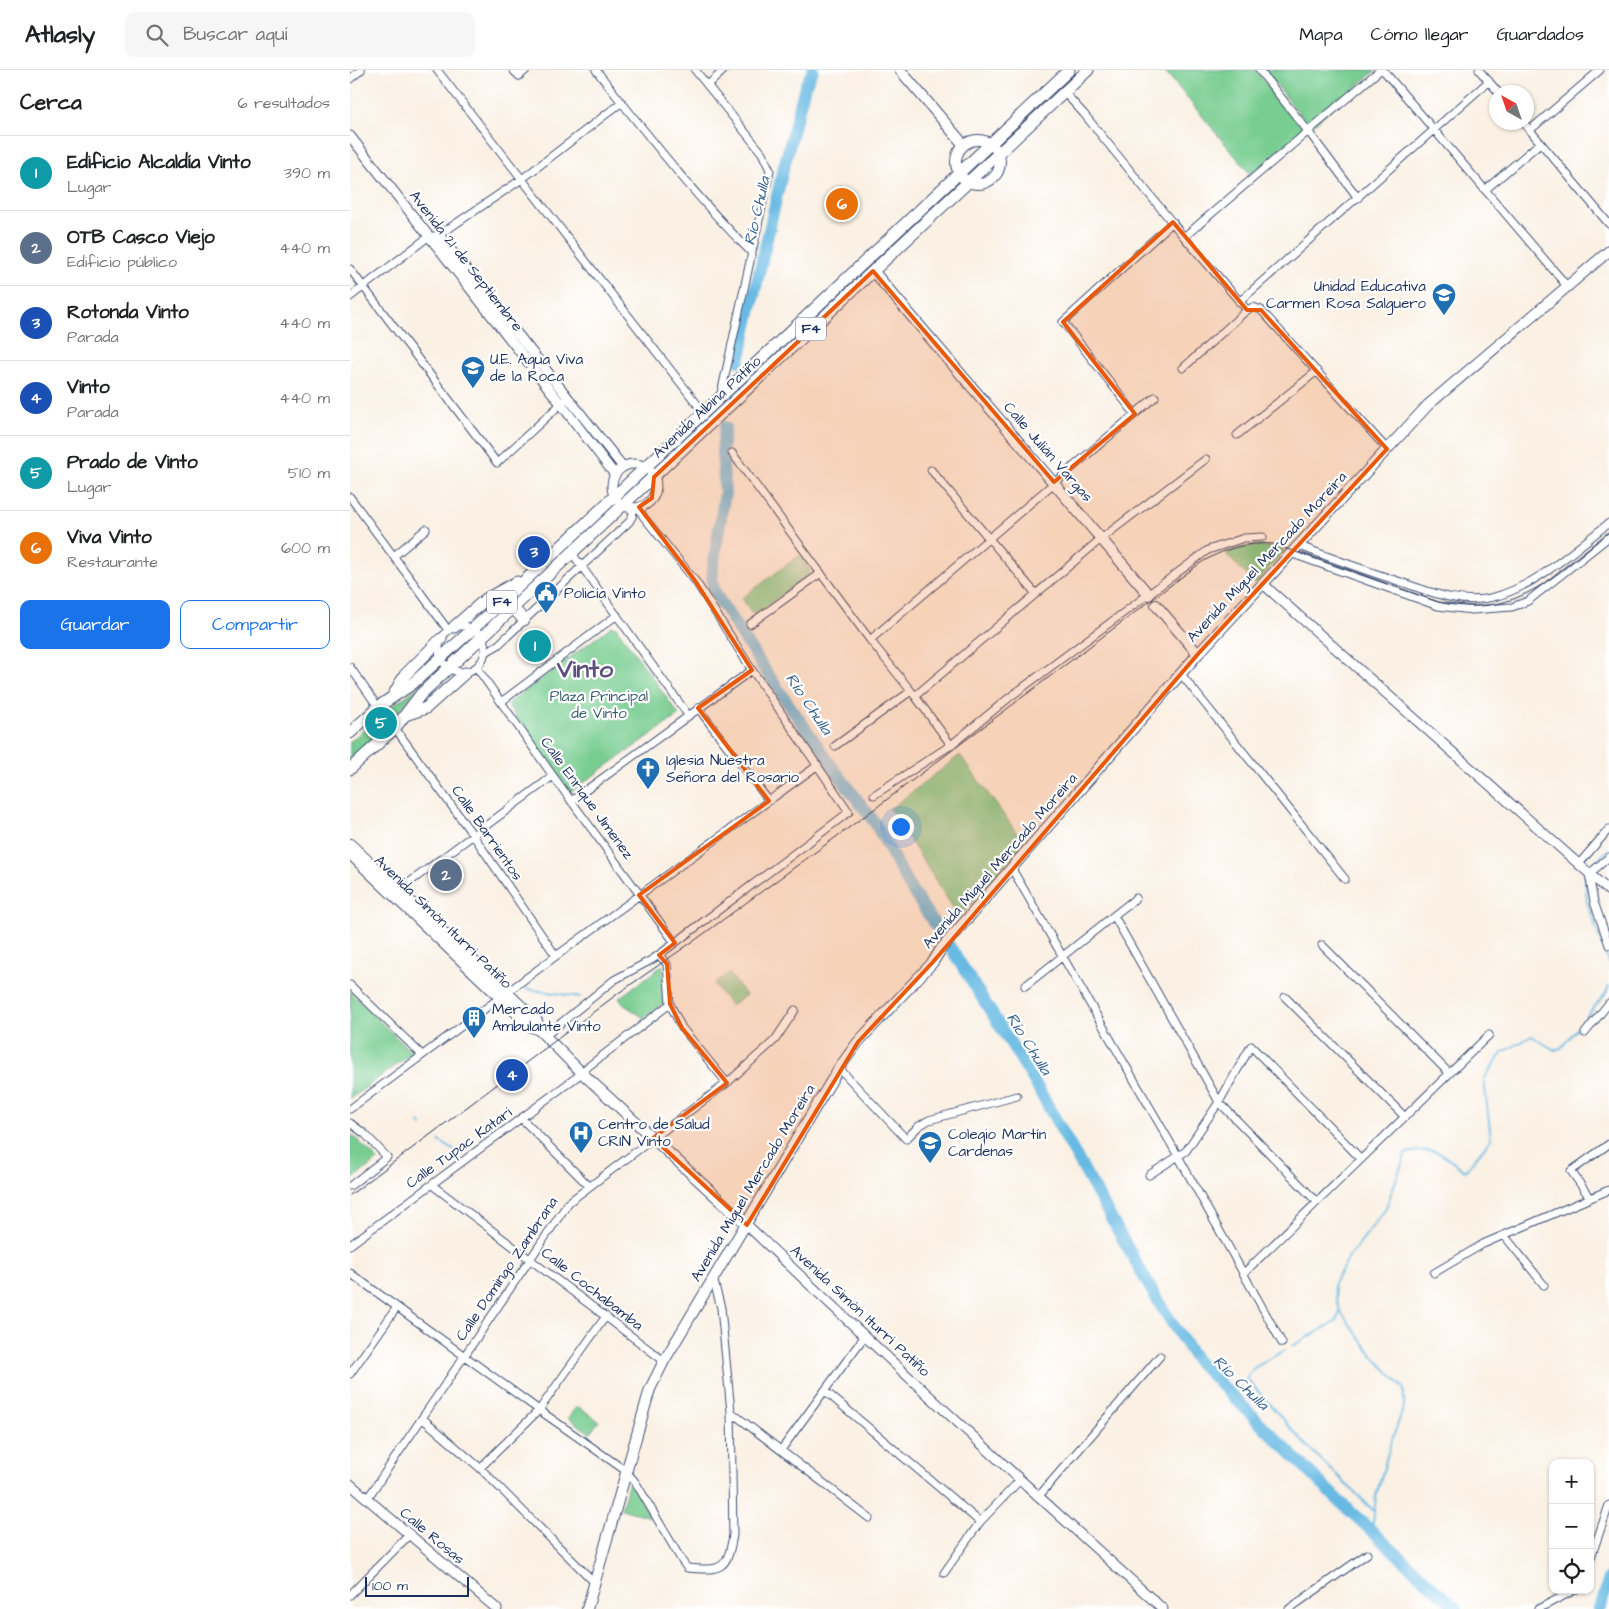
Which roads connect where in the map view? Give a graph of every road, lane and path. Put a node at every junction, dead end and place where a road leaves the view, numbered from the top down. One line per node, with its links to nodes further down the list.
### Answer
1 (361, 70): 15 (street)
2 (438, 70): 31 (street)
3 (513, 70): 4 (street)
4 (526, 70)
5 (596, 70): 20 (street)
6 (695, 70): 17 (street)
7 (724, 70): 17 (street)
8 (900, 70): 28 (main road)
9 (1069, 70): 27 (highway, Avenida Albina Patiño / F4)
10 (1088, 70): 19 (highway, Avenida Albina Patiño / F4)
11 (1260, 70): 24 (street)
12 (1381, 70): 22 (street); 24 (street)
13 (1479, 70): 16 (street)
14 (1600, 70): 21 (street)
15 (350, 79)
16 (1488, 81): 18 (street); 22 (street)
17 (708, 85): 41 (street)
18 (1492, 85)
19 (1064, 92): 29 (highway, Avenida Albina Patiño / F4); 35 (street)
20 (622, 102): 31 (street); 41 (street)
21 (1534, 127)
22 (1433, 129): 33 (street); 34 (street)
23 (1530, 130): 26 (street)
24 (1308, 131): 34 (street); 39 (street)
25 (350, 136): 38 (street, Avenida 21 de Septiembre)
26 (1540, 143): 33 (street); 36 (street)
27 (990, 144): 28 (main road); 29 (main road); 30 (highway, Avenida Albina Patiño / F4)
28 (964, 145): 30 (main road)
29 (999, 154): 32 (highway, Avenida Albina Patiño / F4)
30 (959, 173): 32 (main road); 51 (highway, Avenida Albina Patiño / F4)
31 (522, 179): 37 (street); 54 (street)
32 (969, 182): 43 (highway, Avenida Albina Patiño / F4)
33 (1485, 190): 44 (street)
34 (1358, 198): 47 (street)
35 (1173, 222): 39 (street); 55 (street)
36 (1609, 224)
37 (439, 235): 38 (street); 53 (street, Avenida 21 de Septiembre)
38 (428, 237): 45 (street); 53 (street, Avenida 21 de Septiembre)
39 (1184, 237): 47 (street)
40 (1609, 251): 44 (main road, Avenida Miguel Mercado Moreira)
41 (752, 253): 51 (street)
42 (350, 269): 45 (street)
43 (873, 271): 64 (highway, Avenida Albina Patiño / F4); 65 (main road, Calle Julián Vargas)
44 (1567, 286): 57 (main road, Avenida Miguel Mercado Moreira)
45 (364, 287): 46 (street); 53 (street)
46 (350, 297)
47 (1240, 302): 48 (street)
48 (1247, 310): 49 (street); 50 (street)
49 (1183, 368)
50 (1317, 371): 56 (street); 57 (street)
51 (721, 396): 54 (highway, Avenida Albina Patiño / F4)
52 (1155, 397): 55 (street)
53 (564, 401): 60 (street, Avenida 21 de Septiembre); 63 (street, Avenida 21 de Septiembre)
54 (704, 413): 61 (highway, Avenida Albina Patiño / F4)
55 (1135, 414): 65 (street)
56 (1237, 434)
57 (1387, 449): 75 (main road, Avenida Miguel Mercado Moreira)
58 (732, 453): 80 (street)
59 (1206, 459): 73 (street)
60 (623, 467): 61 (street); 63 (street)
61 (645, 467): 64 (street); 66 (highway, Avenida Albina Patiño / F4)
62 (931, 470): 74 (street)
63 (615, 475): 66 (street)
64 (654, 477): 68 (highway, Avenida Albina Patiño / F4)
65 (1054, 482): 73 (main road, Calle Julián Vargas); 74 (street)
66 (614, 496): 68 (street); 81 (highway, Avenida Albina Patiño / F4)
67 (350, 497): 78 (street)
68 (632, 506): 76 (highway, Avenida Albina Patiño / F4); 79 (street); 100 (street)
69 (1609, 523): 75 (street)
70 (426, 529): 78 (street)
71 (1263, 537): 84 (street)
72 (1609, 537): 77 (street)
73 (1102, 538): 83 (street); 84 (main road, Calle Julián Vargas)
74 (989, 539): 83 (street); 93 (street)
75 (1297, 545): 77 (main road, Avenida Miguel Mercado Moreira)
76 (572, 553): 79 (street); 86 (highway, Avenida Albina Patiño / F4)
77 (1290, 553): 82 (main road, Avenida Miguel Mercado Moreira)
78 (394, 556): 91 (street)
79 (582, 567): 87 (street); 88 (street)
80 (821, 573): 89 (street); 93 (street)
81 (532, 574): 90 (highway, Avenida Albina Patiño / F4); 91 (highway)
82 (1263, 584): 95 (main road, Avenida Miguel Mercado Moreira); 126 (street)
83 (1036, 594): 103 (street)
84 (1149, 595): 85 (street, Calle Julián Vargas); 112 (street)
85 (1156, 605): 95 (main road, Calle Julián Vargas)
86 (514, 609): 88 (highway); 92 (highway, Avenida Albina Patiño / F4)
87 (617, 615): 105 (street); 109 (street)
88 (524, 620): 94 (street)
89 (750, 624)
90 (472, 629): 91 (street); 92 (street); 96 (highway, Avenida Albina Patiño / F4)
91 (448, 632): 96 (street); 104 (highway)
92 (483, 638): 94 (street); 98 (highway, Avenida Albina Patiño / F4)
93 (870, 640): 103 (street)
94 (486, 652): 99 (street)
95 (1198, 654): 102 (main road, Avenida Miguel Mercado Moreira)
96 (441, 658): 98 (street); 104 (highway, Avenida Albina Patiño / F4)
97 (350, 667): 106 (street)
98 (449, 668): 101 (street); 108 (highway, Avenida Albina Patiño / F4)
99 (477, 668): 101 (street); 105 (street, Calle Enrique Jimenez)
100 (752, 670): 107 (street); 114 (street)
101 (466, 673): 108 (highway)
102 (1181, 674): 125 (main road, Avenida Miguel Mercado Moreira); 127 (street)
103 (913, 694): 112 (street); 113 (street)
104 (392, 698): 106 (highway, Avenida Albina Patiño / F4)
105 (502, 702): 116 (street, Calle Enrique Jimenez)
106 (378, 707): 111 (highway, Avenida Albina Patiño / F4)
107 (698, 708): 109 (street); 119 (street)
108 (405, 715): 110 (highway, Avenida Albina Patiño / F4)
109 (688, 715): 118 (street)
110 (395, 728): 115 (highway, Avenida Albina Patiño / F4); 121 (street, Calle Barrientos)
111 (350, 733)
112 (951, 745): 117 (street)
113 (835, 746)
114 (818, 765): 119 (street); 133 (street)
115 (350, 769)
116 (553, 776): 118 (street, Calle Enrique Jimenez); 121 (street)
117 (874, 795)
118 (572, 801): 130 (street, Calle Enrique Jimenez)
119 (769, 802): 130 (street)
120 (1609, 829): 126 (street)
121 (473, 835): 129 (street); 137 (street, Calle Barrientos)
122 (350, 844): 129 (main road, Avenida Simón Iturri Patiño)
123 (350, 854): 129 (main road, Avenida Simón Iturri Patiño)
124 (1609, 857): 126 (street)
125 (1012, 869): 138 (street); 150 (main road, Avenida Miguel Mercado Moreira)
126 (1585, 870): 128 (street); 135 (street)
127 (1345, 879)
128 (1609, 891)
129 (396, 892): 141 (main road, Avenida Simón Iturri Patiño)
130 (639, 895): 133 (street, Calle Enrique Jimenez); 137 (street)
131 (1136, 898): 132 (street)
132 (1114, 916): 138 (street); 155 (street)
133 (675, 943): 136 (street)
134 (1322, 945): 152 (street)
135 (1609, 945)
136 (659, 955): 144 (street); 146 (street)
137 (556, 956): 141 (street)
138 (1062, 956): 140 (street); 162 (street)
139 (350, 985): 149 (street)
140 (1025, 986)
141 (503, 995): 146 (main road, Avenida Simón Iturri Patiño); 149 (street)
142 (1285, 997): 157 (street)
143 (1609, 1003): 147 (street)
144 (670, 1004): 151 (street, Calle Tupac Katari); 153 (street)
145 (795, 1010): 153 (street, Calle Domingo Zambrana)
146 (542, 1033): 151 (main road, Avenida Simón Iturri Patiño)
147 (1585, 1033)
148 (1489, 1035): 152 (street)
149 (422, 1055): 156 (street)
150 (839, 1068): 154 (street); 171 (main road, Avenida Miguel Mercado Moreira)
151 (582, 1072): 158 (street, Calle Tupac Katari); 160 (main road, Avenida Simón Iturri Patiño)
152 (1450, 1073): 157 (street)
153 (727, 1083): 160 (street, Calle Domingo Zambrana)
154 (1017, 1096)
155 (1218, 1102): 162 (street); 163 (street); 170 (street)
156 (350, 1109)
157 (1404, 1117): 163 (street)
158 (522, 1119): 165 (street, Calle Tupac Katari); 167 (street)
159 (350, 1123): 166 (street)
160 (653, 1138): 167 (street, Calle Domingo Zambrana); 171 (main road, Avenida Simón Iturri Patiño)
161 (1609, 1144): 169 (street)
162 (1178, 1156): 164 (street); 176 (street)
163 (1361, 1159): 170 (street)
164 (1150, 1175)
165 (432, 1185): 173 (street, Calle Tupac Katari); 174 (street, Calle Cochabamba)
166 (350, 1186)
167 (589, 1186): 174 (street, Calle Domingo Zambrana)
168 (1609, 1190): 169 (street)
169 (1590, 1198): 172 (street)
170 (1317, 1202): 176 (street)
171 (746, 1225): 178 (main road, Avenida Miguel Mercado Moreira); 182 (street, Avenida Simón Iturri Patiño)
172 (1504, 1235): 177 (street); 179 (street)
173 (350, 1245)
174 (530, 1258): 181 (street, Calle Cochabamba); 184 (street, Calle Domingo Zambrana)
175 (350, 1273): 180 (street)
176 (1244, 1273): 183 (street)
177 (1434, 1273)
178 (713, 1278): 186 (main road, Avenida Miguel Mercado Moreira); 190 (street)
179 (1544, 1285)
180 (397, 1307): 184 (street); 187 (street)
181 (606, 1316): 186 (street, Calle Cochabamba); 189 (street)
182 (864, 1337): 188 (street); 195 (street, Avenida Simón Iturri Patiño)
183 (1282, 1343)
184 (465, 1356): 189 (street); 191 (street, Calle Domingo Zambrana)
185 (1160, 1356): 197 (street)
186 (664, 1361): 194 (main road, Avenida Miguel Mercado Moreira)
187 (350, 1374)
188 (824, 1391): 192 (street); 201 (street)
189 (538, 1410): 193 (street); 194 (street)
190 (731, 1412): 192 (street); 194 (street)
191 (422, 1418): 193 (street); 198 (street, Calle Domingo Zambrana)
192 (781, 1450): 200 (street)
193 (480, 1468): 206 (street)
194 (626, 1471): 206 (main road, Avenida Miguel Mercado Moreira)
195 (1020, 1480): 197 (street, Avenida Simón Iturri Patiño); 201 (street)
196 (350, 1484): 198 (street, Calle Rosas)
197 (1038, 1497): 211 (street, Avenida Simón Iturri Patiño)
198 (367, 1499): 202 (street, Calle Rosas)
199 (1609, 1505): 203 (street)
200 (869, 1518)
201 (980, 1522): 205 (street)
202 (410, 1534): 208 (street); 209 (street, Calle Rosas)
203 (1594, 1549)
204 (1367, 1554): 212 (street)
205 (944, 1574)
206 (594, 1582): 210 (main road, Avenida Miguel Mercado Moreira)
207 (1567, 1594): 213 (street)
208 (350, 1595)
209 (497, 1609)
210 (587, 1609)
211 (1163, 1609)
212 (1289, 1609)
213 (1538, 1609)

